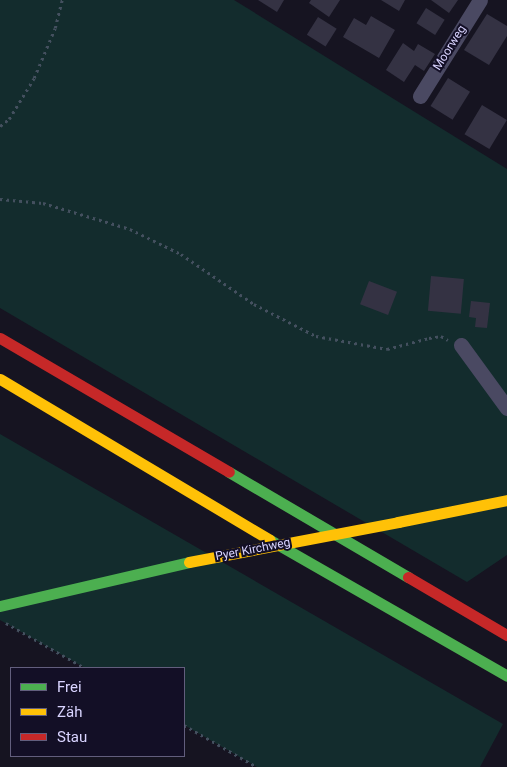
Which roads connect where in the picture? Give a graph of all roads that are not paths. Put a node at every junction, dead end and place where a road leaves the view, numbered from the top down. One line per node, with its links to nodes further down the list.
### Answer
1 (480, 0): 2 (street, Moorweg)
2 (420, 96)
3 (0, 338): 9 (main road)
4 (461, 345): 6 (street)
5 (0, 379): 10 (main road)
6 (507, 408)
7 (507, 500): 8 (main road, Pyer Kirchweg, bridge)
8 (0, 606)
9 (507, 636)
10 (507, 676)

